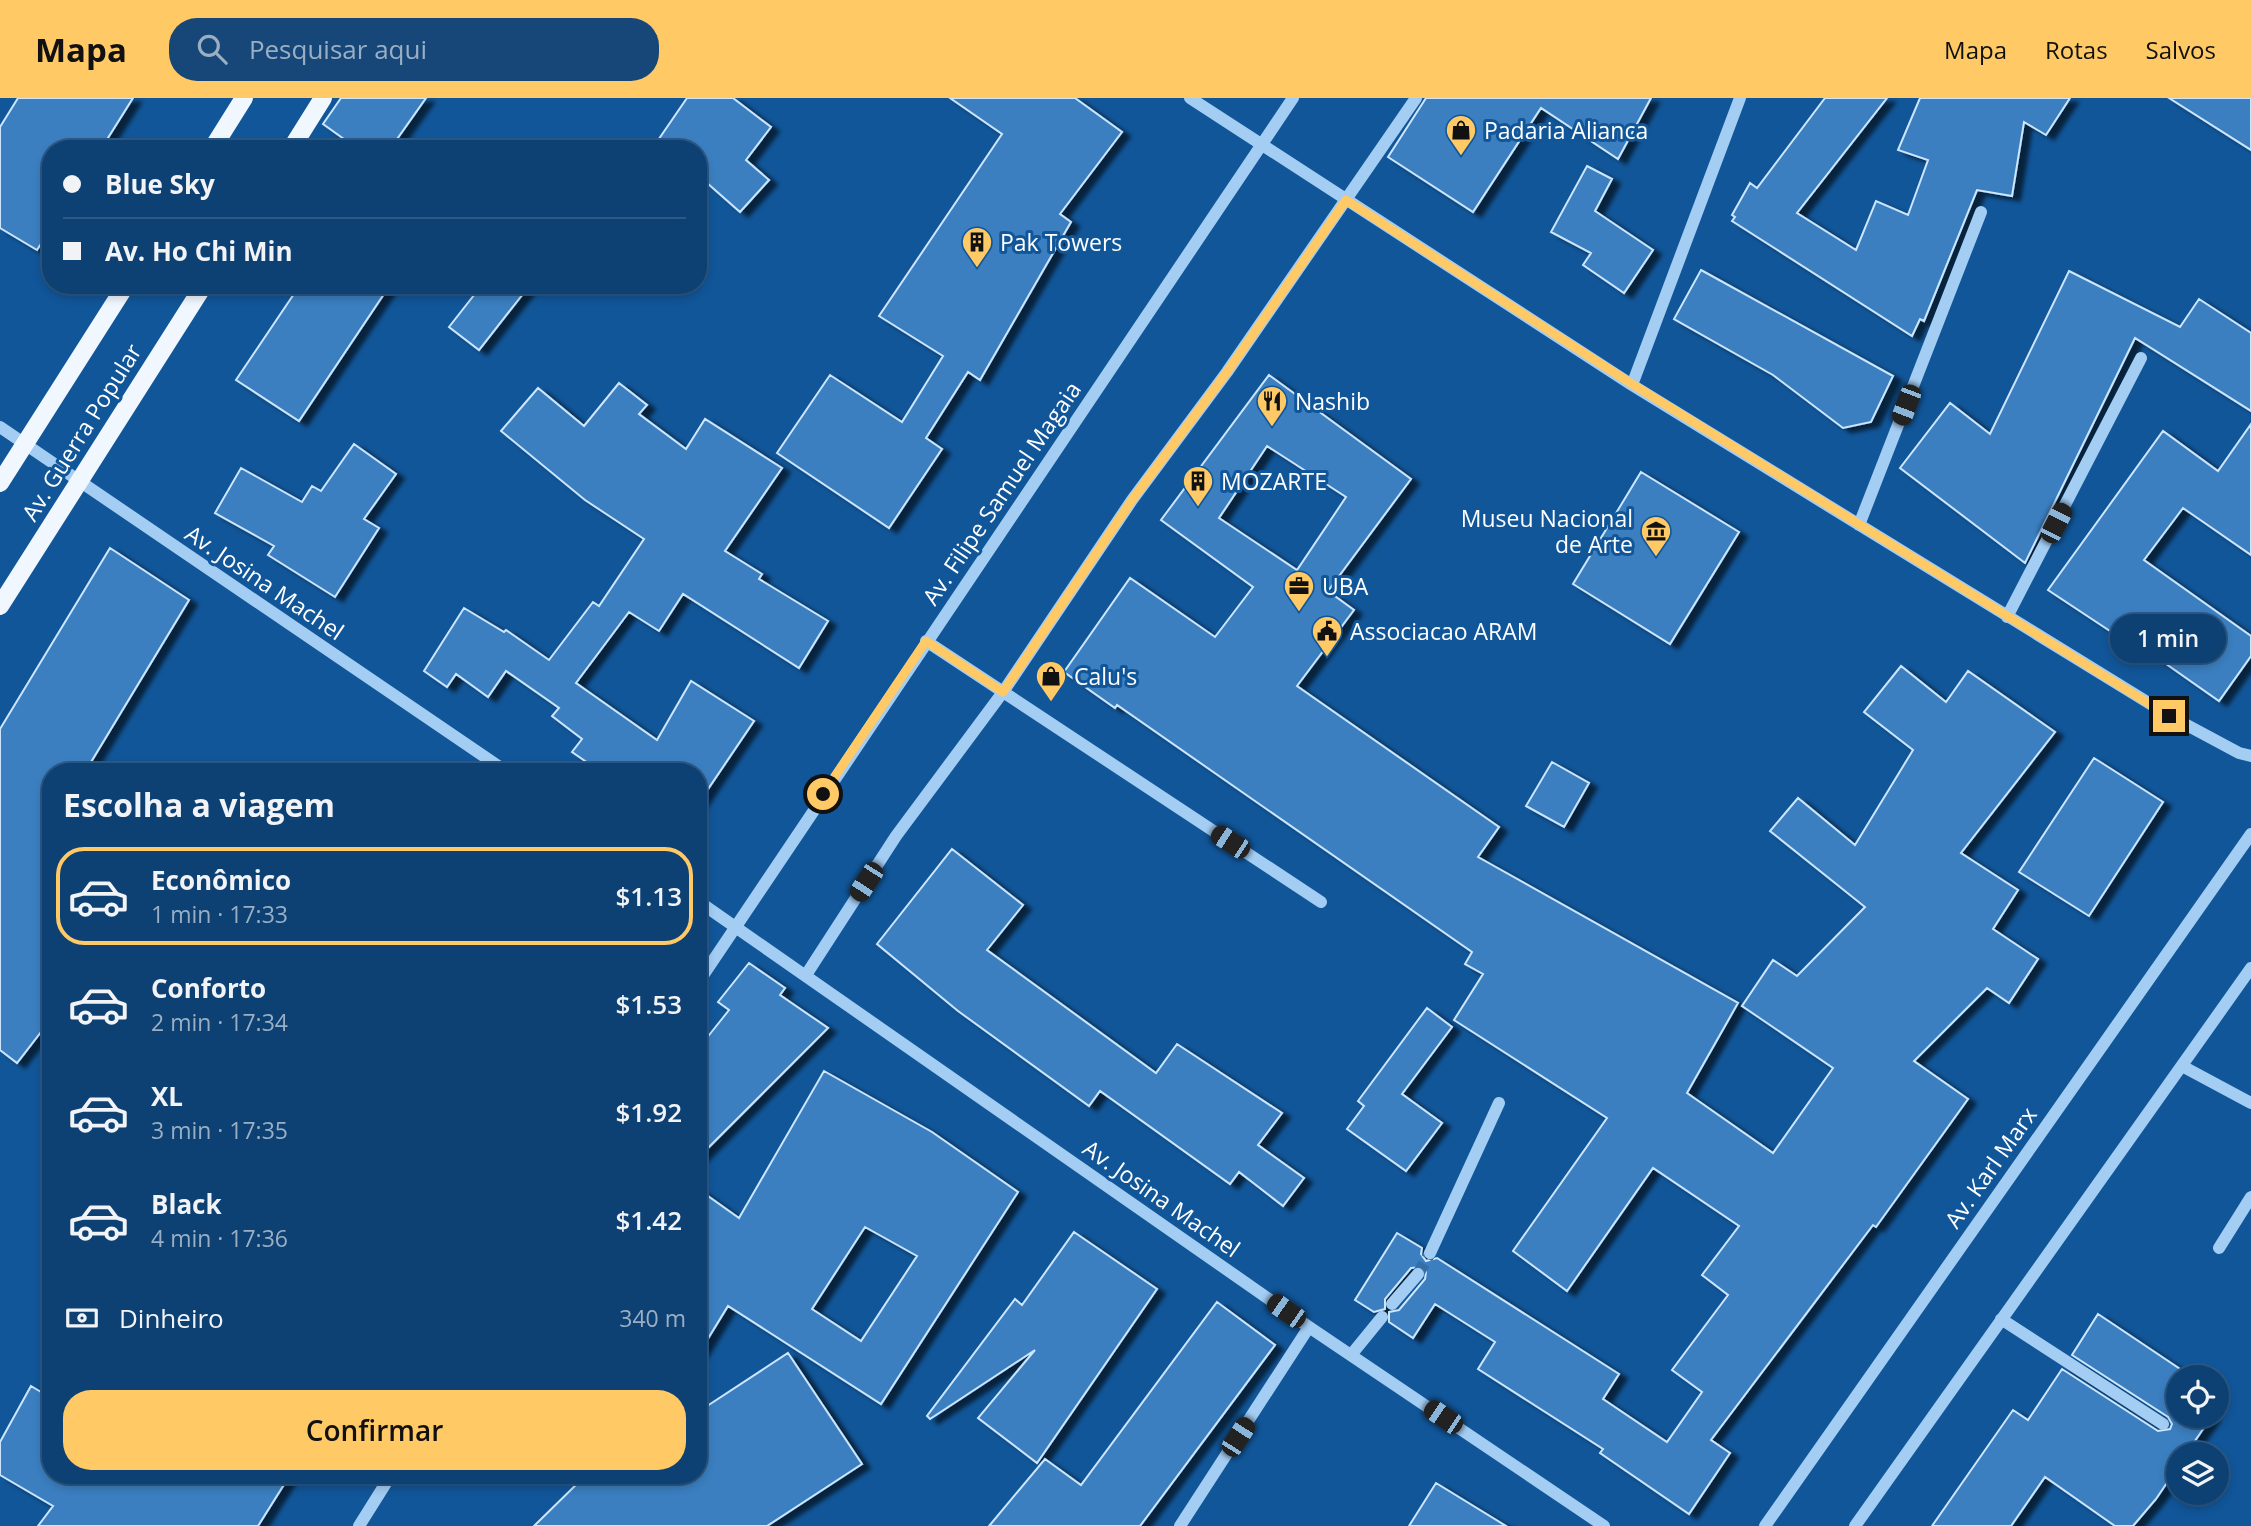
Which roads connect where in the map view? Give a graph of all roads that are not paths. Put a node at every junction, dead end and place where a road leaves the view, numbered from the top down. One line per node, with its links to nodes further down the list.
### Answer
1 (244, 98): 7 (main road)
2 (323, 98): 8 (main road)
3 (1190, 98): 9 (street)
4 (1293, 98): 9 (street, Av. Filipe Samuel Magaia)
5 (1416, 98): 10 (street)
6 (1740, 98): 15 (street)
7 (218, 140)
8 (297, 140)
9 (1262, 146): 10 (street); 23 (street, Av. Filipe Samuel Magaia)
10 (1346, 200): 15 (street); 24 (street)
11 (1981, 212): 20 (street)
12 (119, 294): 17 (main road, Av. Guerra Popular)
13 (198, 294): 18 (main road, Av. Guerra Popular)
14 (2141, 358): 22 (street)
15 (1632, 384): 20 (street)
16 (0, 427): 17 (street, Av. Josina Machel)
17 (25, 444): 18 (street, Av. Josina Machel); 19 (main road, Av. Guerra Popular)
18 (78, 481): 21 (main road, Av. Guerra Popular); 26 (street, Av. Josina Machel)
19 (0, 483)
20 (1859, 525): 22 (street)
21 (0, 606)
22 (2007, 617): 25 (street)
23 (926, 641): 24 (street); 30 (street, Av. Filipe Samuel Magaia)
24 (1003, 692): 28 (street); 33 (street)
25 (2251, 756)
26 (494, 763)
27 (2251, 834): 51 (street, Av. Karl Marx)
28 (1321, 902)
29 (707, 907): 30 (street, Av. Josina Machel)
30 (734, 925): 31 (street, Av. Filipe Samuel Magaia); 33 (street, Av. Josina Machel)
31 (707, 968)
32 (2251, 968): 34 (street)
33 (806, 975): 44 (street, Av. Josina Machel)
34 (2182, 1066): 36 (street); 43 (street)
35 (1499, 1103): 39 (street)
36 (2251, 1103)
37 (2251, 1198): 38 (street)
38 (2219, 1248)
39 (1430, 1253)
40 (1418, 1273): 41 (street)
41 (1392, 1304)
42 (1382, 1317): 45 (street)
43 (2001, 1319): 46 (street); 52 (street)
44 (1309, 1326): 45 (street, Av. Josina Machel); 49 (street)
45 (1350, 1355): 50 (street, Av. Josina Machel)
46 (2163, 1423)
47 (385, 1484): 48 (street)
48 (359, 1526)
49 (1180, 1526)
50 (1605, 1526)
51 (1765, 1526)
52 (1854, 1526)

